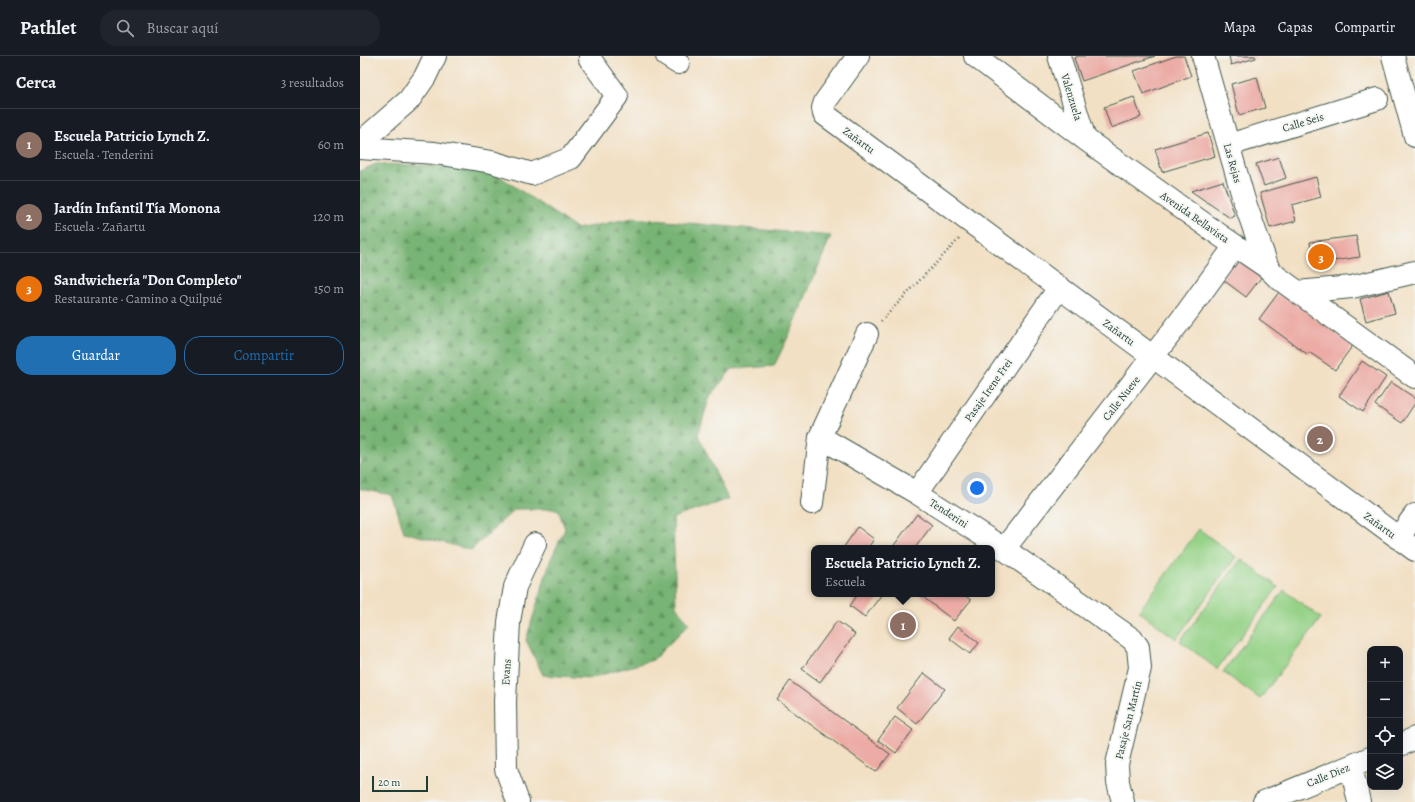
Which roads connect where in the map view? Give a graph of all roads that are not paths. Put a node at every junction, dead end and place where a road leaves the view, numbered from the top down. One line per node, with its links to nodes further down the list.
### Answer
1 (435, 56): 12 (street)
2 (590, 56): 14 (street)
3 (858, 56): 18 (street, Zañartu)
4 (974, 56): 11 (street, Avenida Bellavista)
5 (1059, 56): 11 (street, Valenzuela)
6 (1203, 56): 13 (street, Las Rejas)
7 (1393, 56): 8 (street)
8 (1409, 92): 10 (street)
9 (1377, 99): 13 (street, Calle Seis)
10 (1415, 136)
11 (1085, 139): 15 (street, Avenida Bellavista)
12 (360, 142)
13 (1228, 145): 16 (street, Las Rejas)
14 (360, 148)
15 (1235, 246): 16 (street, Avenida Bellavista); 21 (street, Calle Nueve)
16 (1268, 268): 19 (street, Avenida Bellavista)
17 (1415, 272): 19 (street)
18 (1059, 288): 21 (street, Zañartu); 24 (street, Pasaje Irene Frei)
19 (1298, 292): 22 (street, Avenida Bellavista)
20 (868, 334): 23 (street)
21 (1153, 357): 28 (street, Zañartu); 29 (street, Calle Nueve)
22 (1415, 377)
23 (820, 436): 24 (street, Tenderini); 25 (street)
24 (917, 493): 29 (street, Tenderini)
25 (812, 503)
26 (1415, 515): 28 (street)
27 (535, 544): 34 (street, Evans)
28 (1407, 544)
29 (1004, 549): 30 (street, Tenderini)
30 (1132, 639): 35 (street, Pasaje San Martín)
31 (1415, 738): 32 (street)
32 (1403, 744)
33 (1360, 762): 36 (street, Calle Diez); 37 (street)
34 (518, 802)
35 (1124, 802)
36 (1264, 802)
37 (1359, 802)

